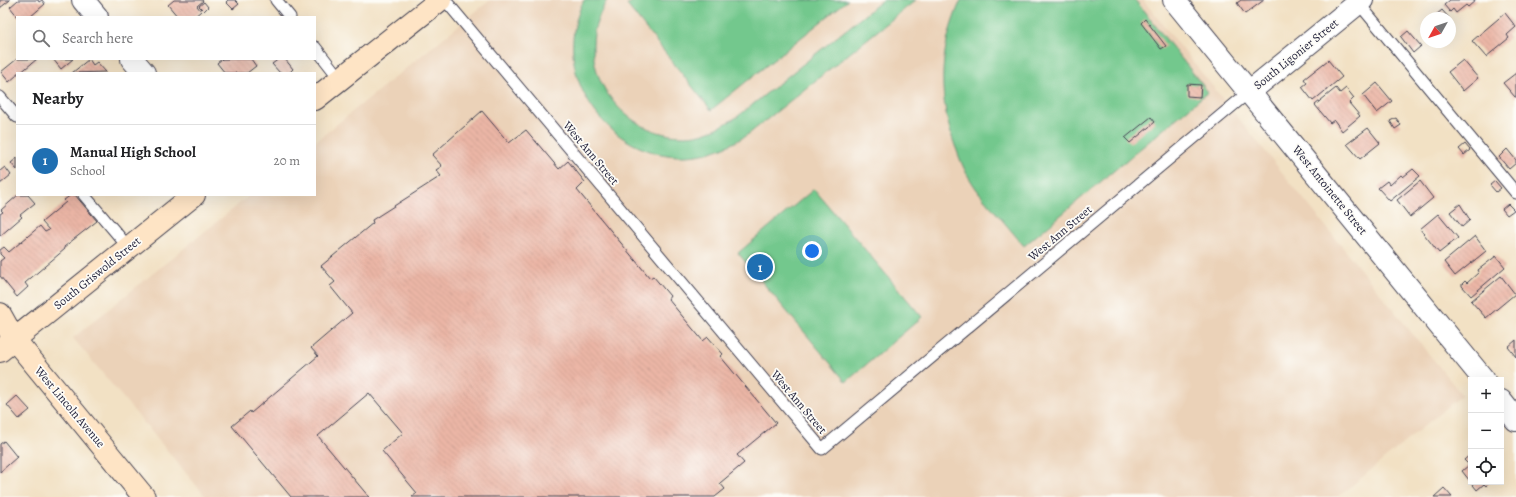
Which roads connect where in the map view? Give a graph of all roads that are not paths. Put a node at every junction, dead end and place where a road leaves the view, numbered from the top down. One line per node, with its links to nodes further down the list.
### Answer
1 (83, 0): 7 (street)
2 (276, 0): 8 (lane)
3 (440, 0): 12 (street)
4 (445, 0): 13 (lane, West Ann Street)
5 (1174, 0): 13 (street, West Antoinette Street)
6 (1359, 1): 13 (street, South Ligonier Street); 17 (lane)
7 (97, 16)
8 (289, 16)
9 (316, 48): 12 (lane)
10 (133, 60): 11 (street)
11 (143, 72)
12 (340, 79): 15 (street)
13 (1250, 92): 23 (street, West Antoinette Street)
14 (0, 97): 16 (lane)
15 (316, 98)
16 (16, 116)
17 (1516, 193)
18 (85, 196): 20 (lane)
19 (193, 196): 20 (street, South Griswold Street)
20 (128, 248): 22 (street, South Griswold Street)
21 (0, 314): 22 (street, West Lincoln Avenue)
22 (7, 345): 26 (street, West Lincoln Avenue)
23 (1482, 377)
24 (1504, 405): 25 (street)
25 (1516, 420)
26 (144, 497)

